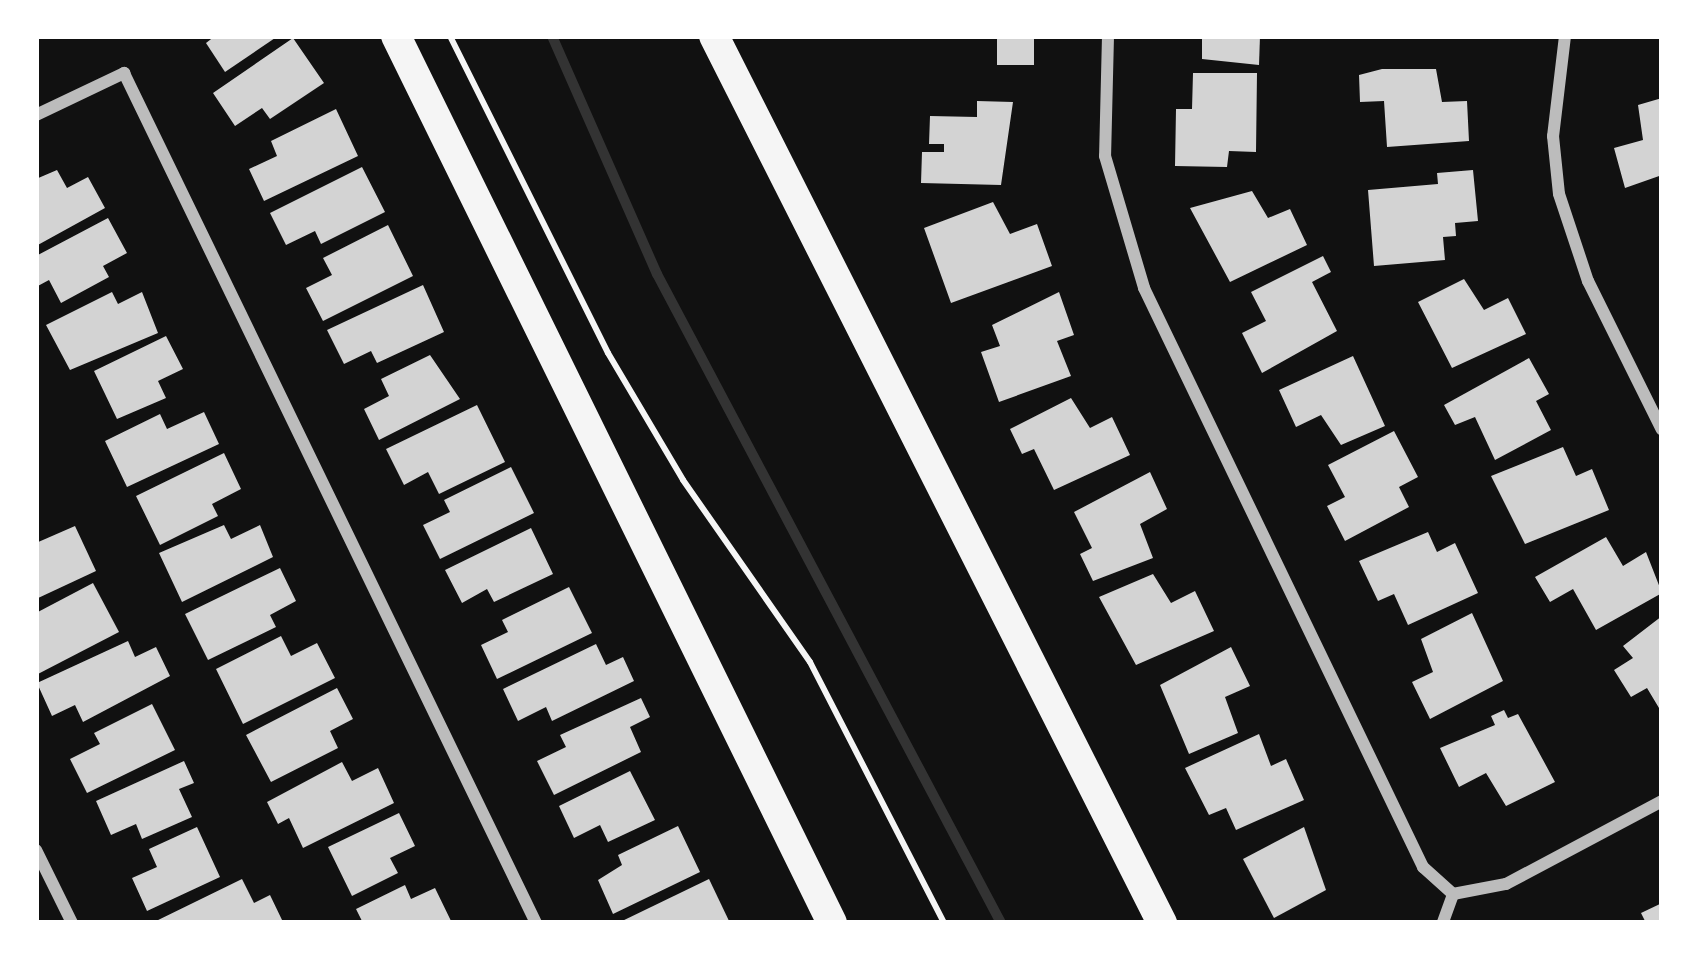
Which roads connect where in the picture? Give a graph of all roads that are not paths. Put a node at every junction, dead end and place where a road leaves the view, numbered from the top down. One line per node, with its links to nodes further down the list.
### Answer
1 (396, 36): 13 (main road)
2 (714, 36): 14 (main road)
3 (1108, 36): 9 (street)
4 (1565, 36): 6 (street)
5 (36, 116): 12 (street)
6 (1662, 430)
7 (1662, 801): 9 (street)
8 (36, 850): 11 (street)
9 (1453, 894): 10 (street)
10 (1442, 922)
11 (72, 923)
12 (536, 923)
13 (832, 923)
14 (1162, 923)

